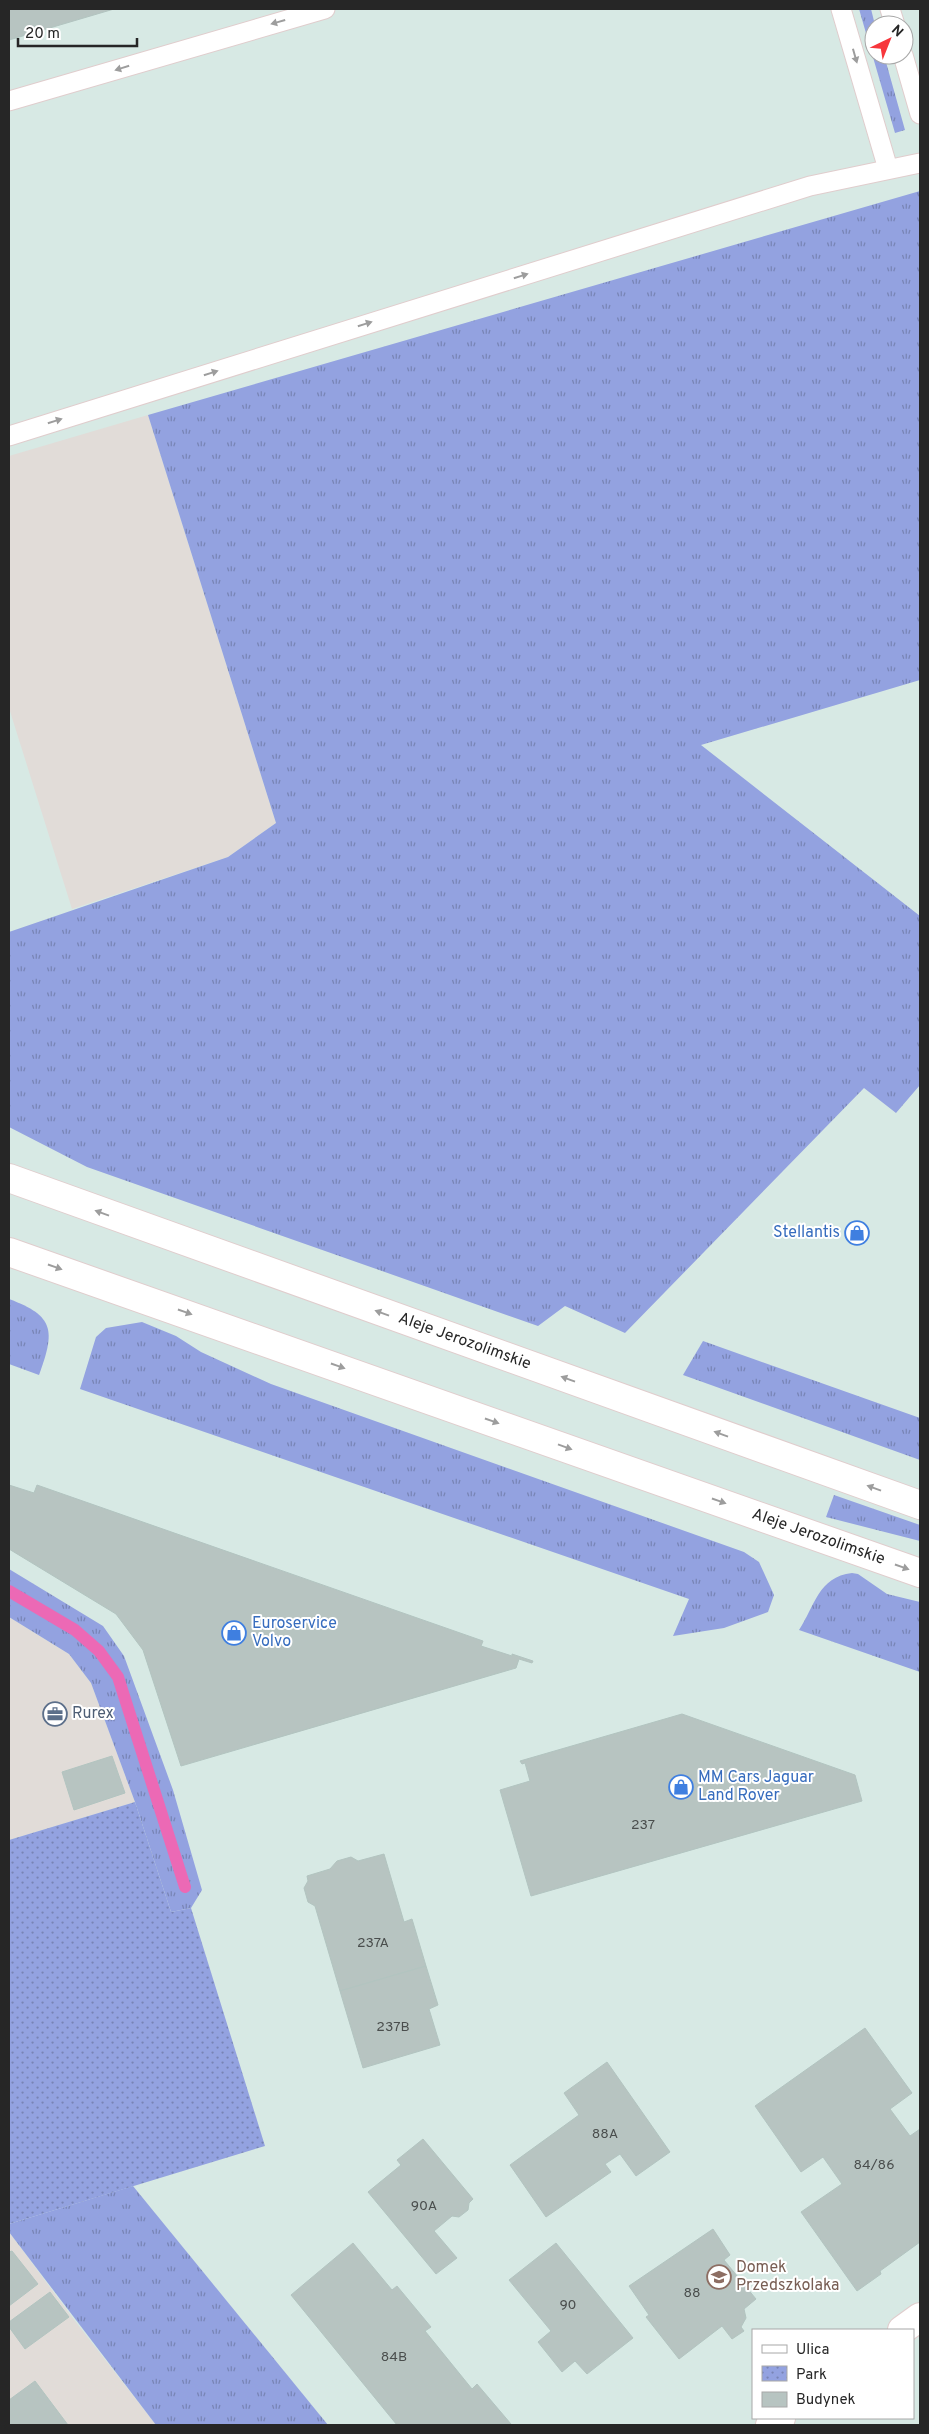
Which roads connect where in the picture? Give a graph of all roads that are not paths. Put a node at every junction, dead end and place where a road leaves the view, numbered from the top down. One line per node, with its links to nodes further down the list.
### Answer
1 (325, 9): 4 (lane, one-way to 4)
2 (841, 9): 7 (lane, one-way to 7)
3 (906, 65): 5 (lane)
4 (9, 101)
5 (920, 114)
6 (920, 163): 7 (lane)
7 (888, 169): 8 (lane, one-way to 7)
8 (9, 436)
9 (9, 1178): 11 (main road, Aleje Jerozolimskie, one-way to 9)
10 (9, 1252): 12 (main road, Aleje Jerozolimskie, one-way to 12)
11 (920, 1505)
12 (920, 1573)
13 (920, 2317): 14 (main road)
14 (903, 2329)

